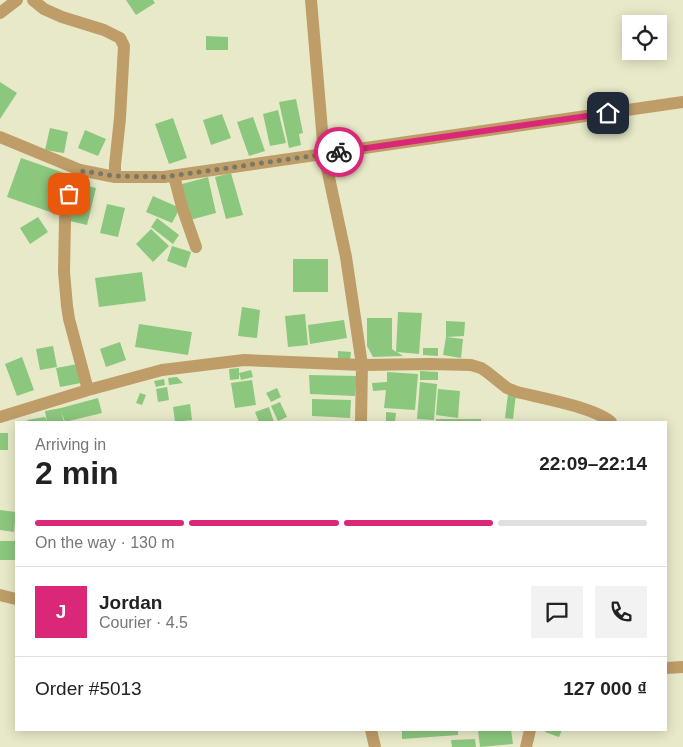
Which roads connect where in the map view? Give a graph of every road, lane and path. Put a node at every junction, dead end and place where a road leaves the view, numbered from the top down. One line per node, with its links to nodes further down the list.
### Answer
1 (17, 0): 4 (street)
2 (33, 0): 9 (street)
3 (311, 0): 7 (street)
4 (0, 13)
5 (683, 102): 7 (street)
6 (0, 137): 8 (street)
7 (324, 154): 10 (street); 12 (street)
8 (83, 171): 9 (street); 13 (street)
9 (115, 176): 10 (street)
10 (174, 176): 11 (street)
11 (196, 247)
12 (362, 365): 13 (street); 16 (street); 17 (street)
13 (88, 390): 15 (street)
14 (0, 417): 15 (street)
15 (17, 417)
16 (361, 421)
17 (610, 421)
18 (0, 595): 19 (street)
19 (15, 599)
20 (683, 667): 21 (street)
21 (667, 668)
22 (371, 731): 24 (street)
23 (530, 731): 25 (street)
24 (374, 747)
25 (526, 747)

